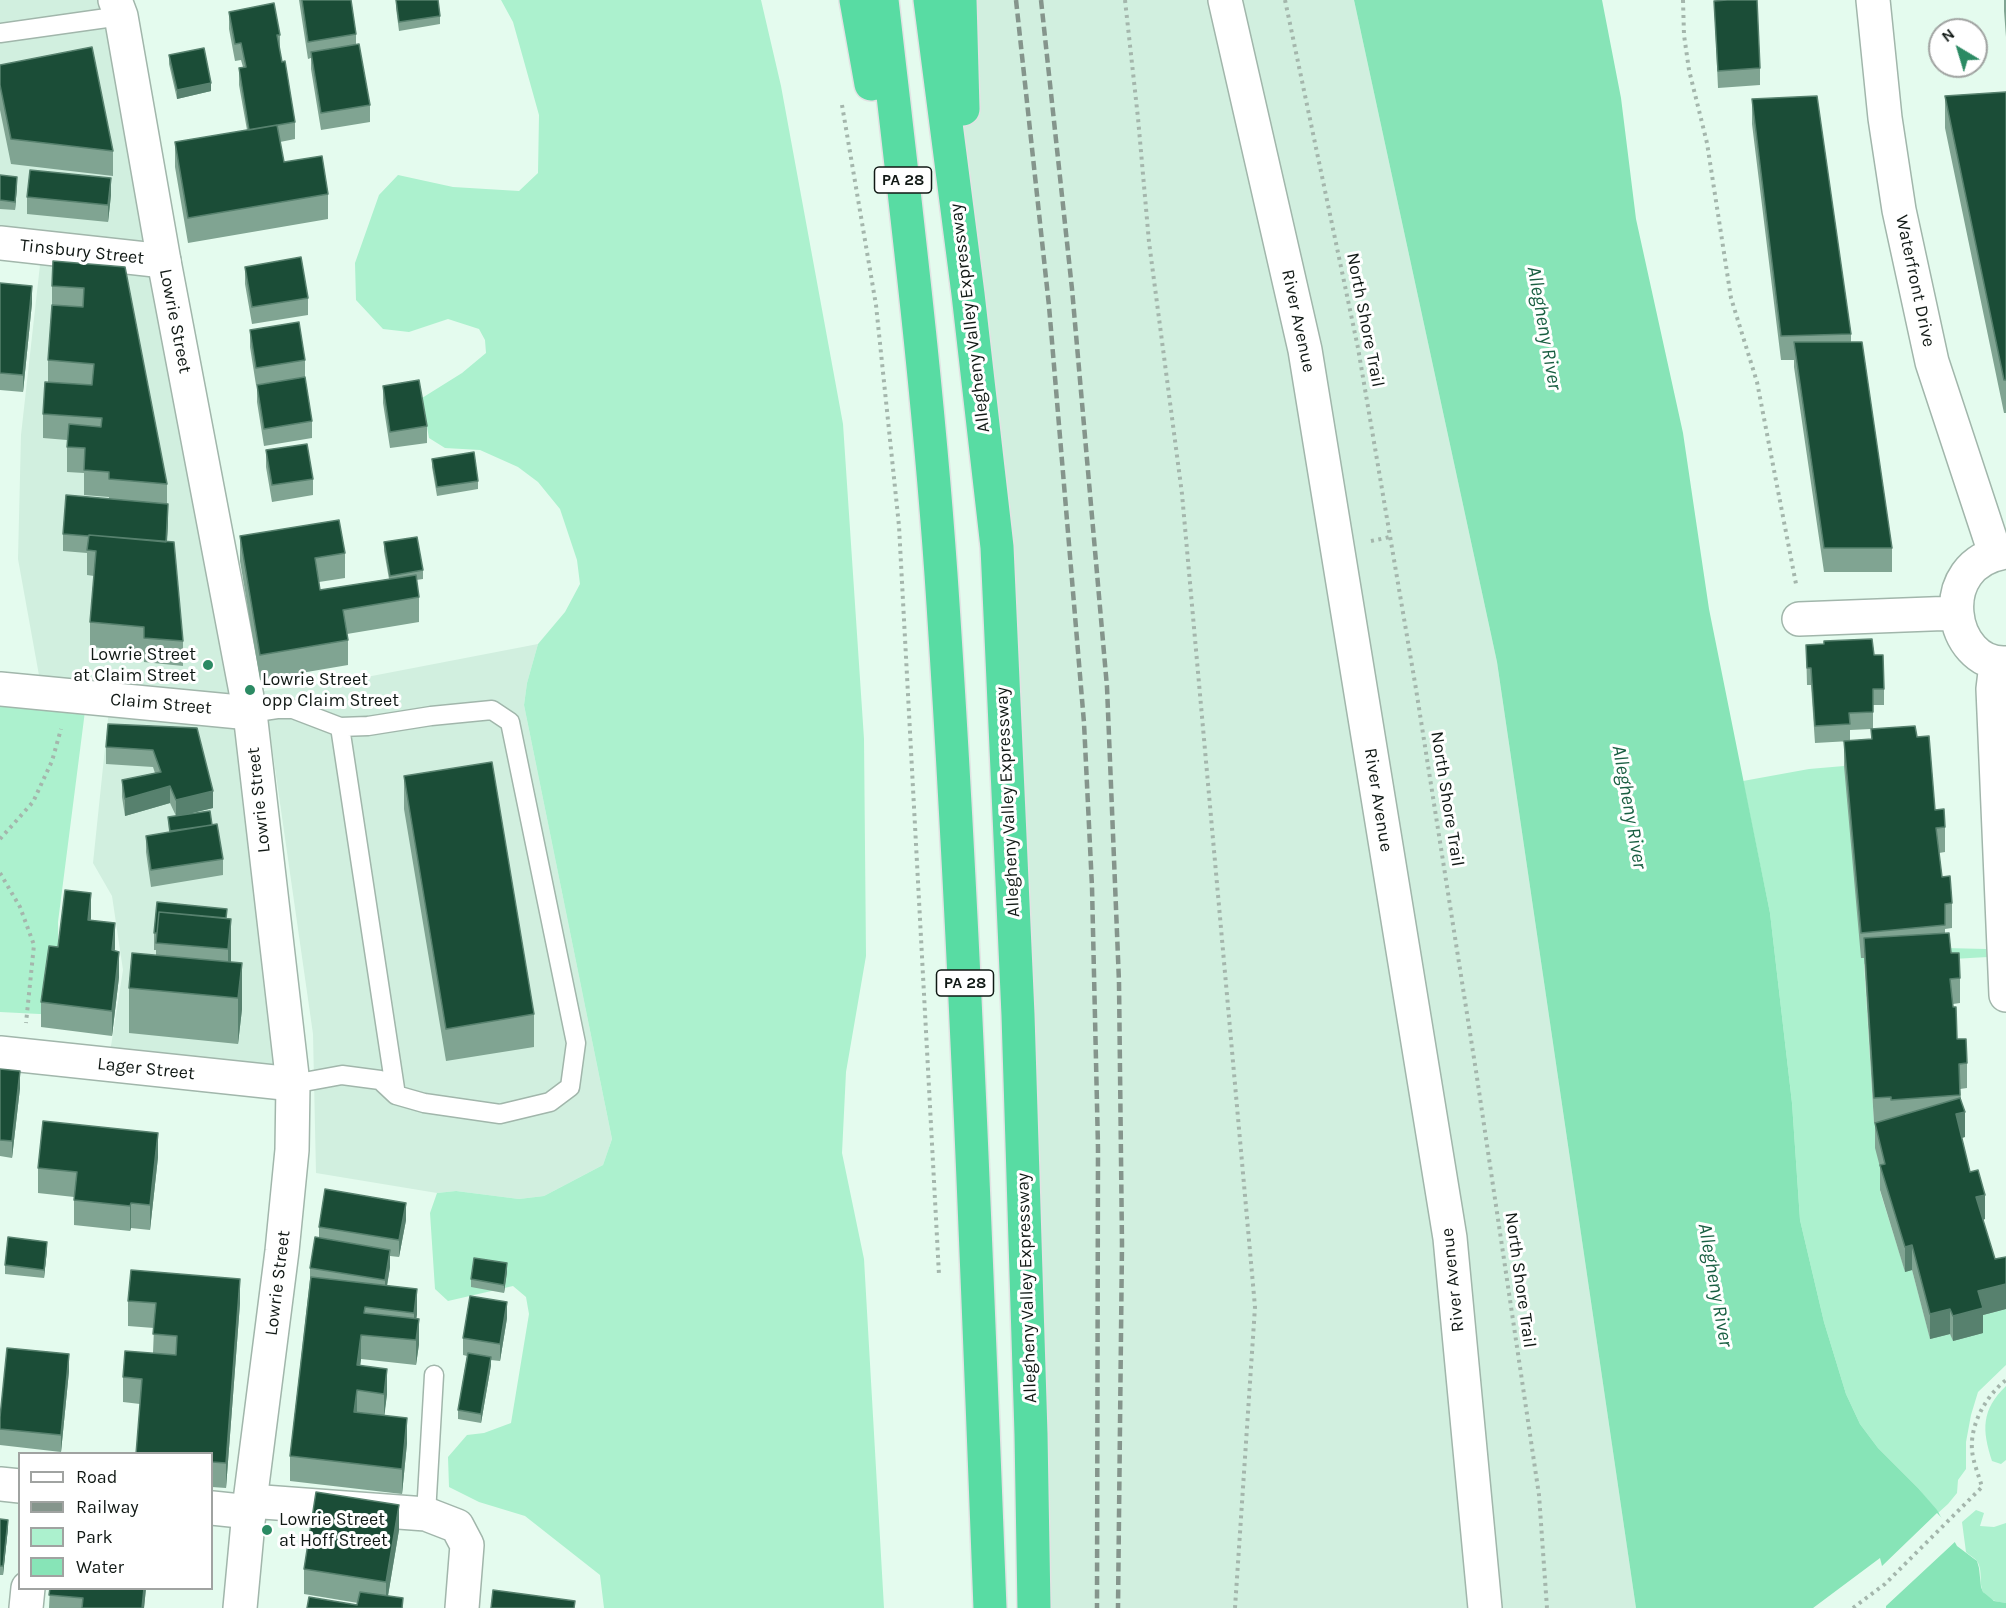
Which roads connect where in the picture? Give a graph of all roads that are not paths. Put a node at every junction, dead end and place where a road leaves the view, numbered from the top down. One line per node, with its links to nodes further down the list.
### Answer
1 (856, 0): 12 (highway)
2 (882, 0): 12 (highway, PA 28)
3 (930, 0): 11 (highway, Allegheny Valley Expressway / PA 28)
4 (960, 0): 11 (highway)
5 (1225, 0): 36 (street, River Avenue)
6 (1873, 0): 13 (street, Waterfront Drive)
7 (118, 8): 8 (lane); 10 (street, Lowrie Street)
8 (0, 33)
9 (0, 243): 10 (street, Tinsbury Street)
10 (164, 261): 18 (street, Lowrie Street)
11 (969, 294): 35 (highway, Allegheny Valley Expressway / PA 28)
12 (923, 360): 34 (highway, PA 28)
13 (2000, 552): 14 (street, Waterfront Drive)
14 (1956, 613): 15 (street); 16 (street)
15 (1799, 619)
16 (2001, 664): 20 (street)
17 (0, 689): 18 (street, Claim Street)
18 (250, 712): 19 (lane); 22 (street, Lowrie Street)
19 (340, 728): 23 (lane); 23 (lane)
20 (2006, 995)
21 (10, 1054): 22 (street, Lager Street)
22 (293, 1084): 23 (lane); 27 (street, Lowrie Street)
23 (396, 1095)
24 (434, 1375): 29 (lane)
25 (0, 1484): 26 (street)
26 (18, 1486)
27 (250, 1507): 28 (street); 29 (street); 32 (street, Lowrie Street)
28 (213, 1508)
29 (426, 1514): 33 (street)
30 (28, 1590): 31 (street)
31 (26, 1608)
32 (240, 1608)
33 (462, 1608)
34 (990, 1608)
35 (1034, 1608)
36 (1485, 1608)

